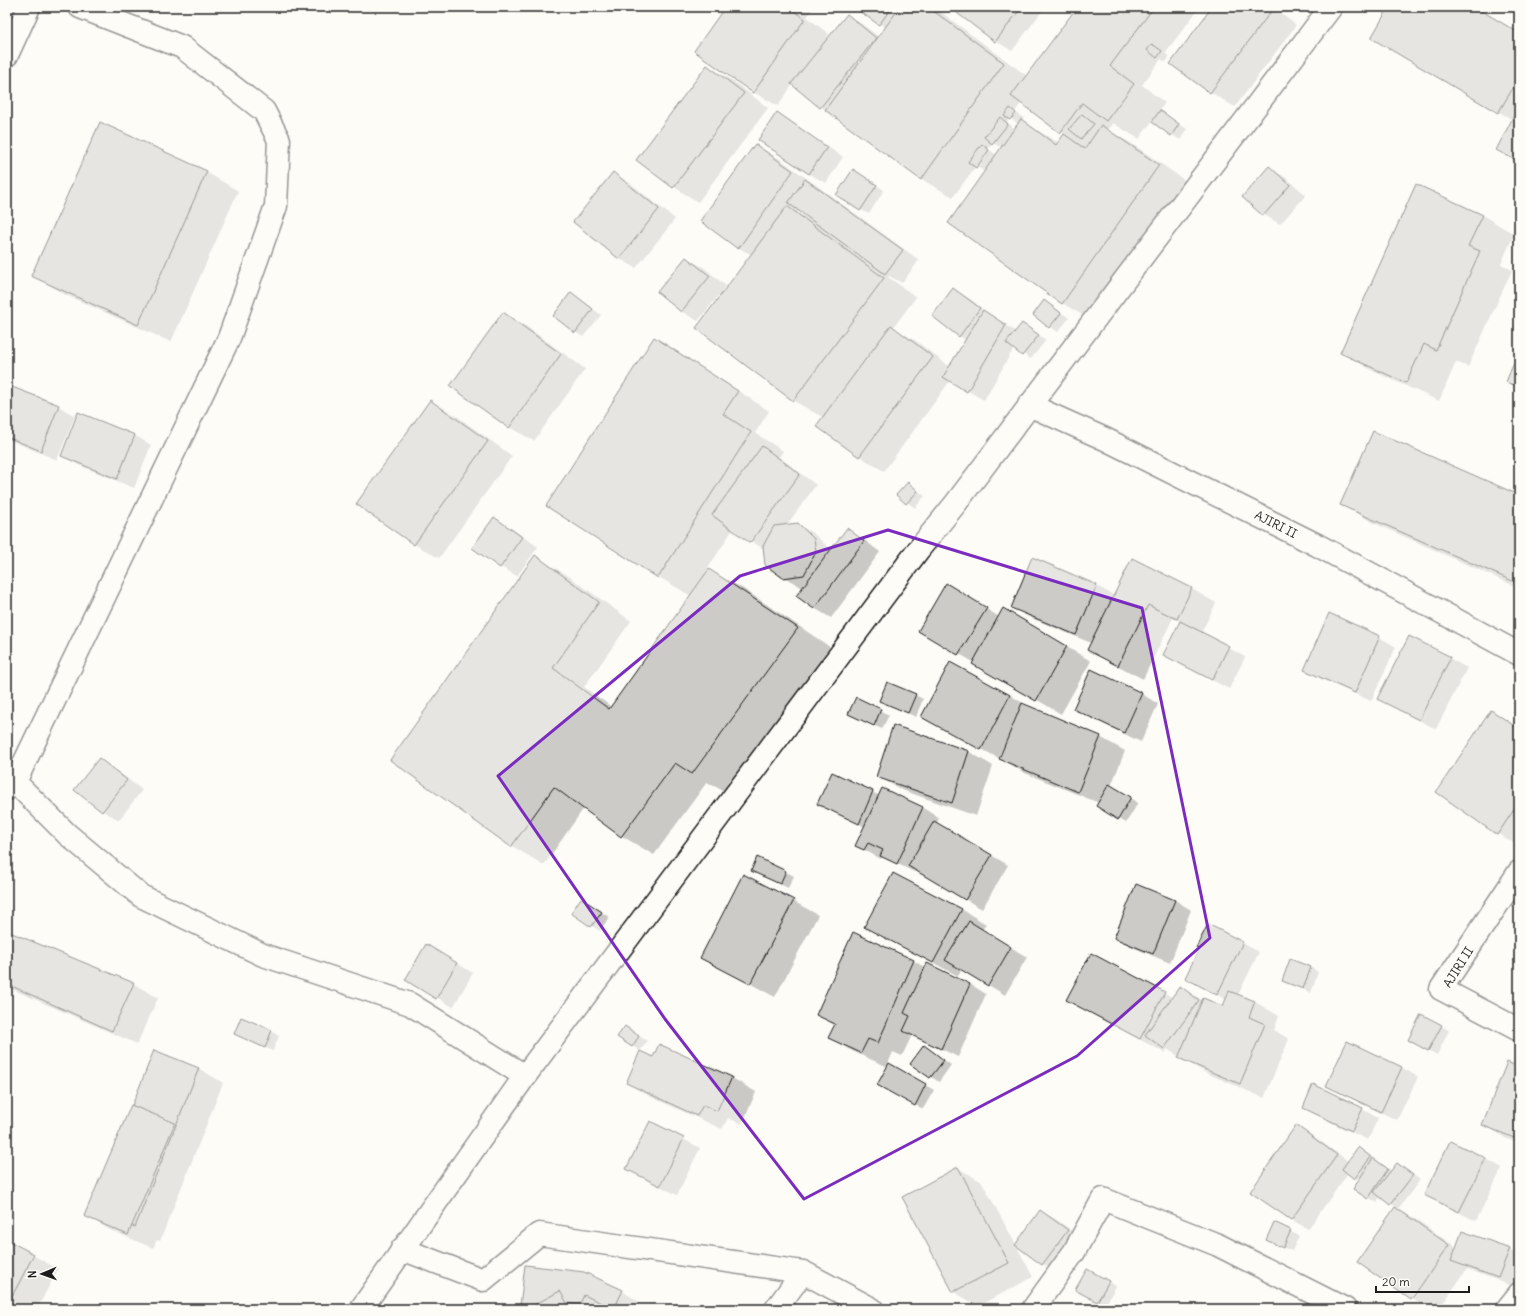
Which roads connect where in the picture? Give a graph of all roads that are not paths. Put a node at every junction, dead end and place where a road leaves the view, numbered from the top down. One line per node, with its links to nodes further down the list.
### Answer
1 (29, 7): 4 (street)
2 (80, 7): 7 (street)
3 (1331, 7): 5 (street)
4 (7, 55)
5 (1029, 405): 6 (street, AJIRI II); 10 (street)
6 (1519, 654)
7 (11, 785): 10 (street)
8 (1519, 872): 9 (street, AJIRI II)
9 (1519, 1030)
10 (525, 1076): 11 (street)
11 (402, 1250): 12 (street); 14 (street)
12 (803, 1272): 15 (street); 16 (street)
13 (1519, 1294): 19 (street)
14 (361, 1309)
15 (776, 1309)
16 (872, 1309)
17 (1033, 1309): 18 (street)
18 (1345, 1309)
19 (1507, 1309)

